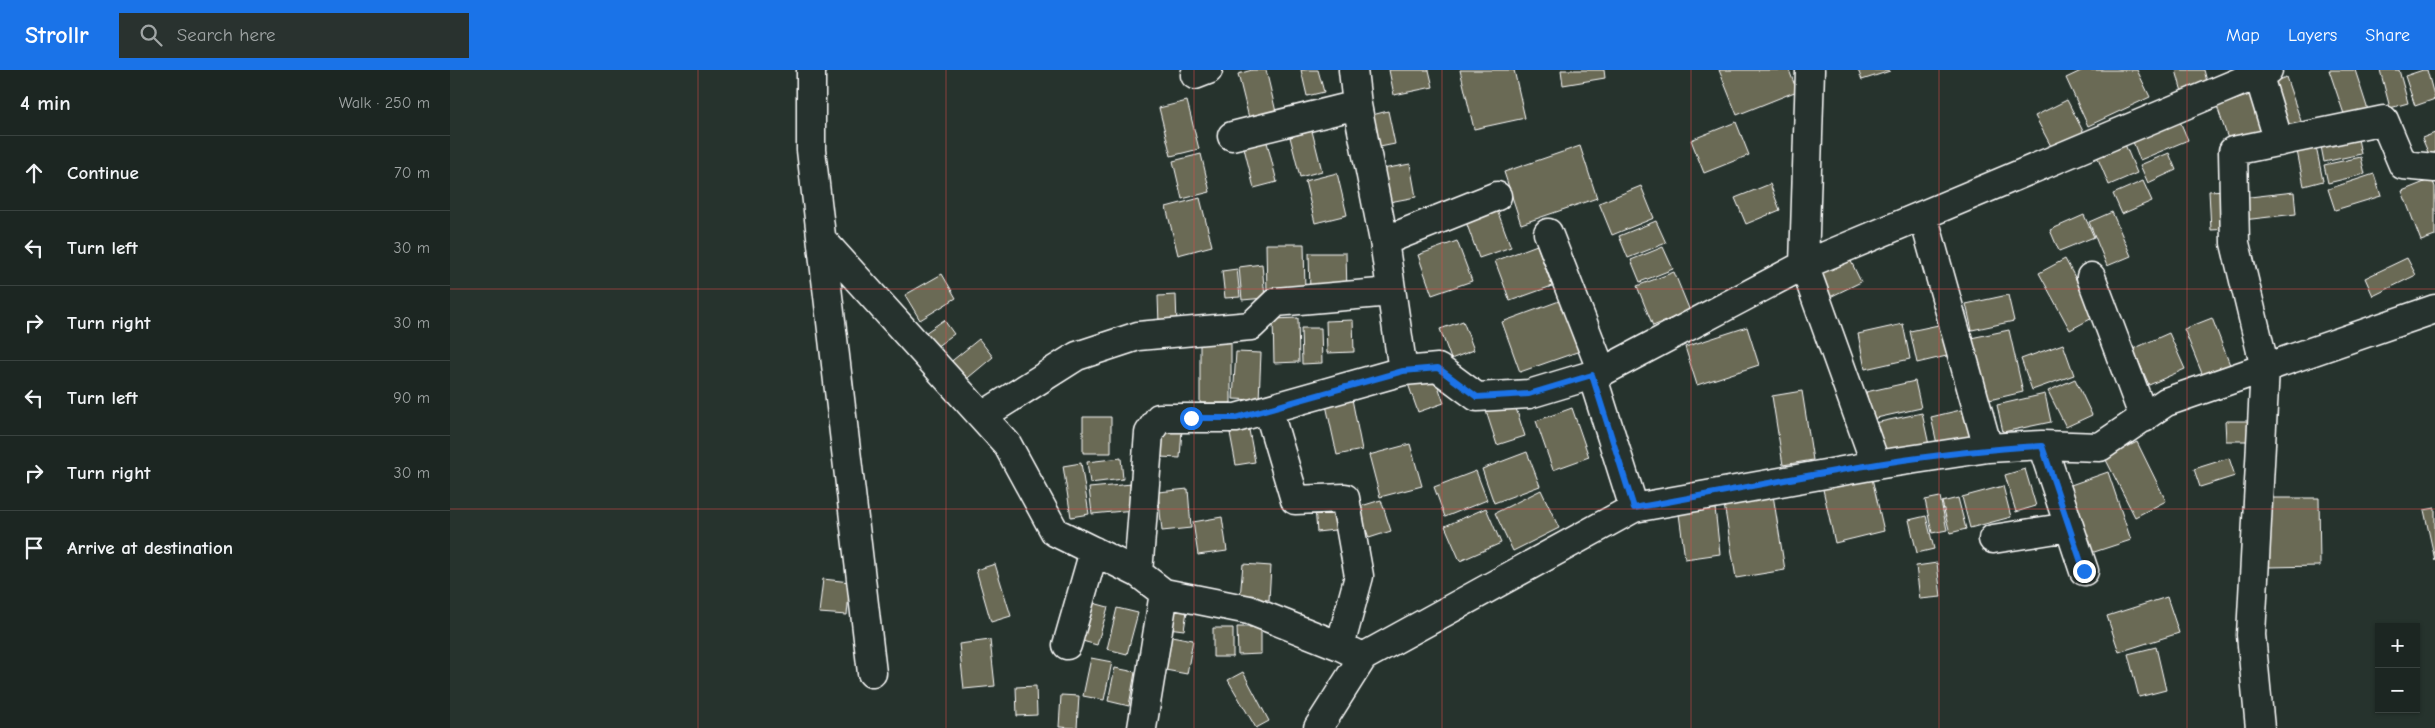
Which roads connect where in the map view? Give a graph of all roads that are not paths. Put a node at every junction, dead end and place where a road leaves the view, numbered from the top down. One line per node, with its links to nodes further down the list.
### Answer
1 (811, 70): 13 (street)
2 (1353, 70): 5 (street)
3 (1810, 70): 14 (street)
4 (2261, 71): 7 (street); 10 (street)
5 (1357, 104): 6 (street); 12 (street)
6 (1232, 136)
7 (2279, 142): 8 (street); 18 (street)
8 (2435, 168)
9 (1496, 196): 12 (street)
10 (1923, 215): 14 (street); 25 (street)
11 (1548, 232): 20 (street)
12 (1384, 241): 16 (street)
13 (824, 242): 22 (street); 36 (street)
14 (1804, 266): 20 (street); 26 (street)
15 (2091, 277): 23 (street)
16 (1391, 292): 19 (street); 22 (street)
17 (2435, 309): 18 (street)
18 (2265, 368): 23 (street); 39 (street)
19 (1403, 371): 20 (street); 21 (street)
20 (1597, 373): 27 (street)
21 (1268, 409): 32 (street); 35 (street)
22 (982, 416): 30 (street)
23 (2144, 418): 24 (street)
24 (2042, 446): 25 (street); 28 (street)
25 (1988, 448): 26 (street)
26 (1876, 465): 27 (street)
27 (1634, 508): 35 (street)
28 (2069, 527): 29 (street); 31 (street)
29 (1993, 539)
30 (1094, 551): 32 (street); 34 (street)
31 (2084, 571)
32 (1138, 572): 33 (street)
33 (1164, 593): 35 (street); 37 (street)
34 (1067, 645)
35 (1352, 651): 38 (street)
36 (872, 673)
37 (1142, 728)
38 (1318, 728)
39 (2260, 728)

